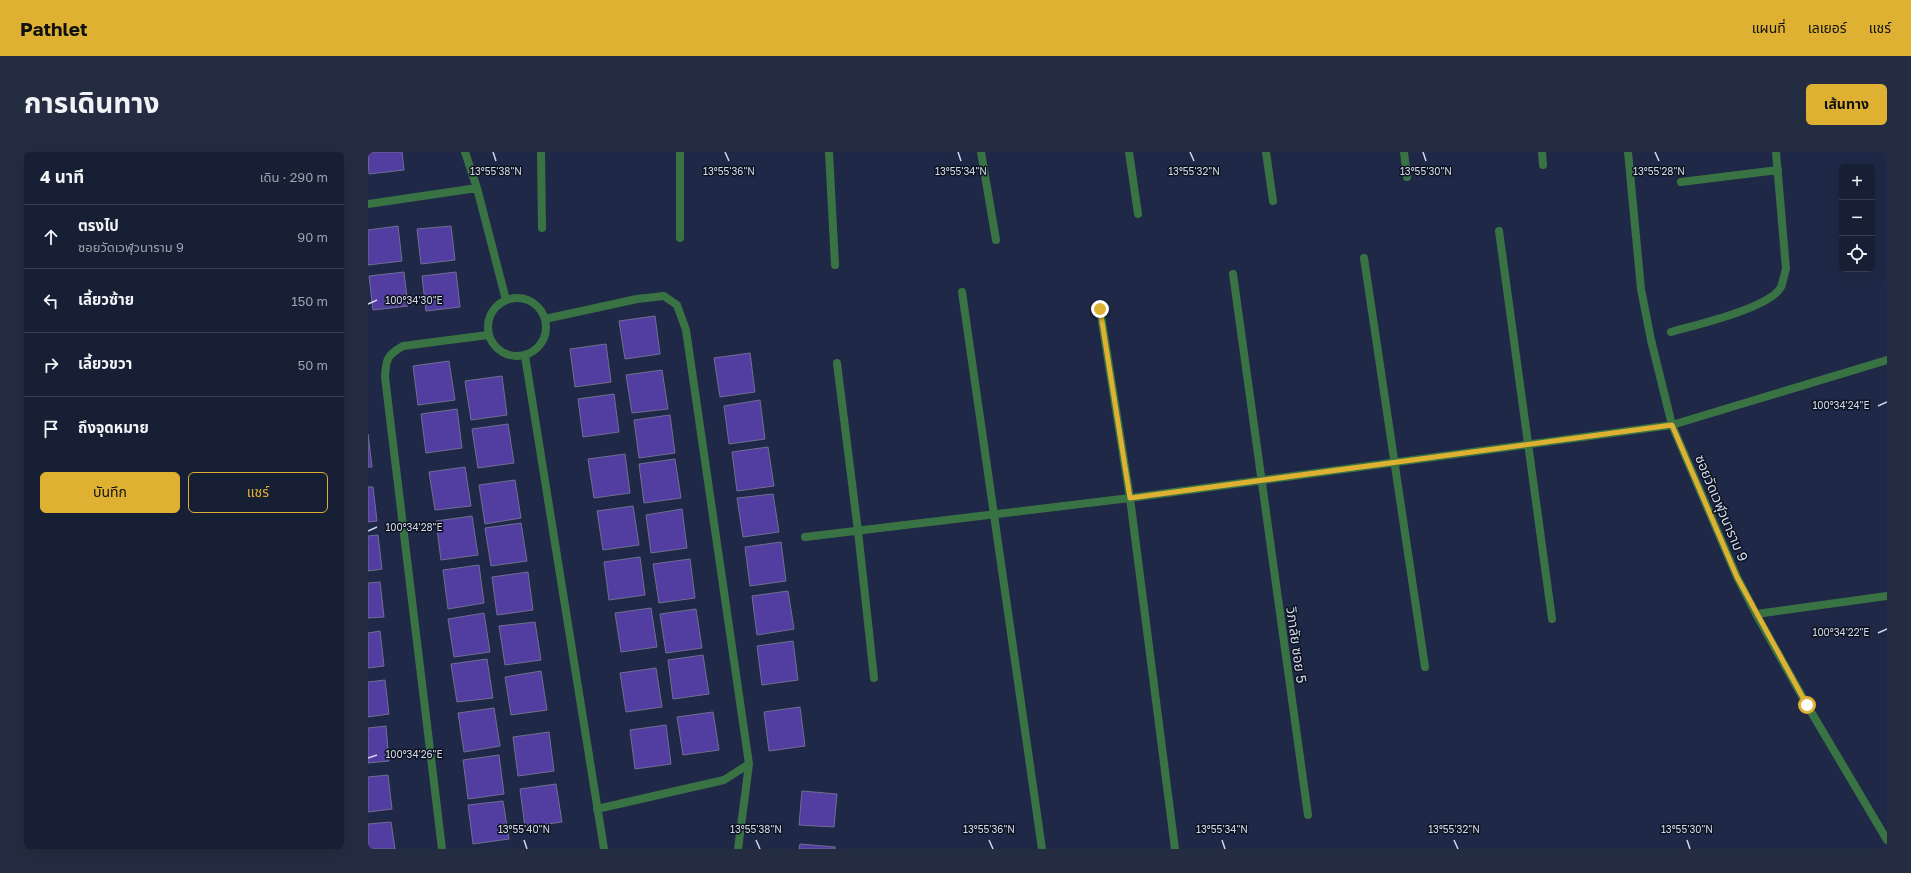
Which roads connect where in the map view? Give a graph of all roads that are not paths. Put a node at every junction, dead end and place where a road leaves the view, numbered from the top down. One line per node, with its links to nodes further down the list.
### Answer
1 (465, 152): 16 (street)
2 (541, 152): 20 (street)
3 (680, 152): 22 (street)
4 (829, 152): 25 (street)
5 (981, 152): 23 (street)
6 (1129, 152): 19 (street)
7 (1266, 152): 17 (street)
8 (1404, 152): 14 (street)
9 (1542, 152): 12 (street)
10 (1628, 152): 36 (street, ซอยวัดเวฬุวนาราม 9)
11 (1776, 152): 13 (street)
12 (1543, 165)
13 (1778, 170): 15 (street); 31 (street)
14 (1407, 177)
15 (1681, 182)
16 (477, 188): 18 (street); 28 (street)
17 (1273, 201)
18 (368, 204)
19 (1138, 214)
20 (542, 228)
21 (1498, 231): 37 (street)
22 (680, 238)
23 (996, 240)
24 (1364, 258): 38 (street)
25 (835, 265)
26 (1233, 274): 39 (street, วิภาลัย ซอย 5)
27 (962, 292): 41 (street)
28 (506, 300): 30 (street); 32 (street)
29 (1100, 309): 40 (street)
30 (545, 319): 33 (street); 49 (street)
31 (1671, 332)
32 (488, 335): 33 (street); 53 (street)
33 (525, 356): 50 (street)
34 (1887, 360): 36 (street)
35 (837, 363): 42 (street)
36 (1672, 425): 37 (street); 45 (street, ซอยวัดเวฬุวนาราม 9)
37 (1528, 444): 38 (street); 46 (street)
38 (1394, 462): 39 (street); 47 (street)
39 (1261, 480): 40 (street); 51 (street, วิภาลัย ซอย 5)
40 (1130, 498): 41 (street); 57 (street)
41 (995, 515): 42 (street); 56 (street)
42 (858, 531): 43 (street); 48 (street)
43 (805, 537)
44 (1887, 596): 45 (street)
45 (1756, 614): 52 (street, ซอยวัดเวฬุวนาราม 9)
46 (1552, 619)
47 (1425, 667)
48 (874, 678)
49 (749, 764): 50 (street); 55 (street)
50 (597, 809): 54 (street)
51 (1308, 815)
52 (1887, 840)
53 (442, 849)
54 (604, 849)
55 (738, 849)
56 (1042, 849)
57 (1175, 849)

